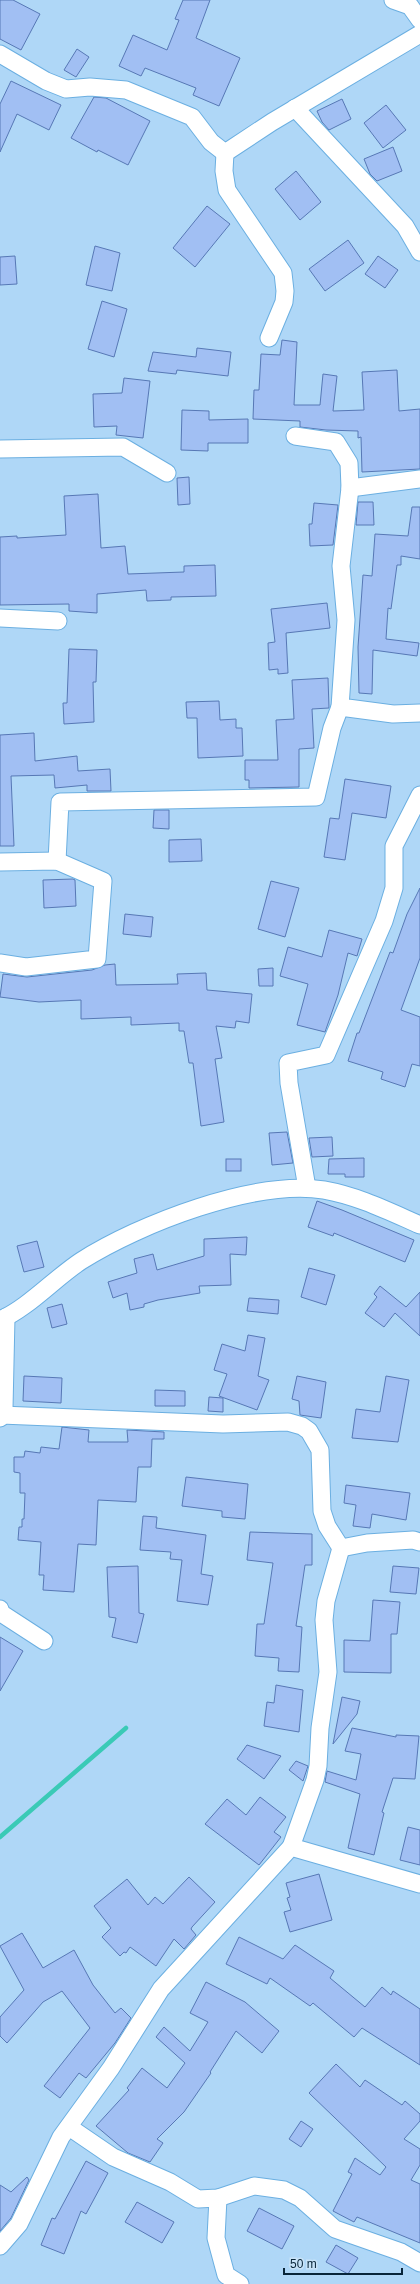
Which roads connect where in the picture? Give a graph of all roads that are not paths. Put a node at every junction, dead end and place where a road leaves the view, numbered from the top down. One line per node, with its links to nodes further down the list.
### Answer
1 (394, 0): 2 (street)
2 (420, 20)
3 (420, 34): 5 (street)
4 (1, 58): 6 (street)
5 (295, 108): 6 (street); 7 (street)
6 (225, 153): 8 (street)
7 (420, 252)
8 (270, 338)
9 (295, 436): 13 (street)
10 (0, 449): 11 (street)
11 (167, 473)
12 (420, 479): 13 (street)
13 (350, 488): 16 (street)
14 (0, 618): 15 (street)
15 (58, 621)
16 (340, 706): 17 (street); 19 (street)
17 (420, 713)
18 (420, 795): 22 (street)
19 (57, 861): 20 (street); 21 (street)
20 (0, 862)
21 (0, 963)
22 (307, 1188): 23 (street); 24 (street)
23 (420, 1225)
24 (3, 1318): 25 (street)
25 (0, 1416): 27 (street)
26 (420, 1542): 27 (street)
27 (341, 1548): 30 (street)
28 (0, 1609): 29 (street)
29 (44, 1641)
30 (291, 1846): 31 (street); 32 (street)
31 (420, 1884)
32 (69, 2127): 33 (street); 34 (street)
33 (218, 2198): 35 (street); 36 (street)
34 (0, 2246)
35 (420, 2263)
36 (240, 2284)

